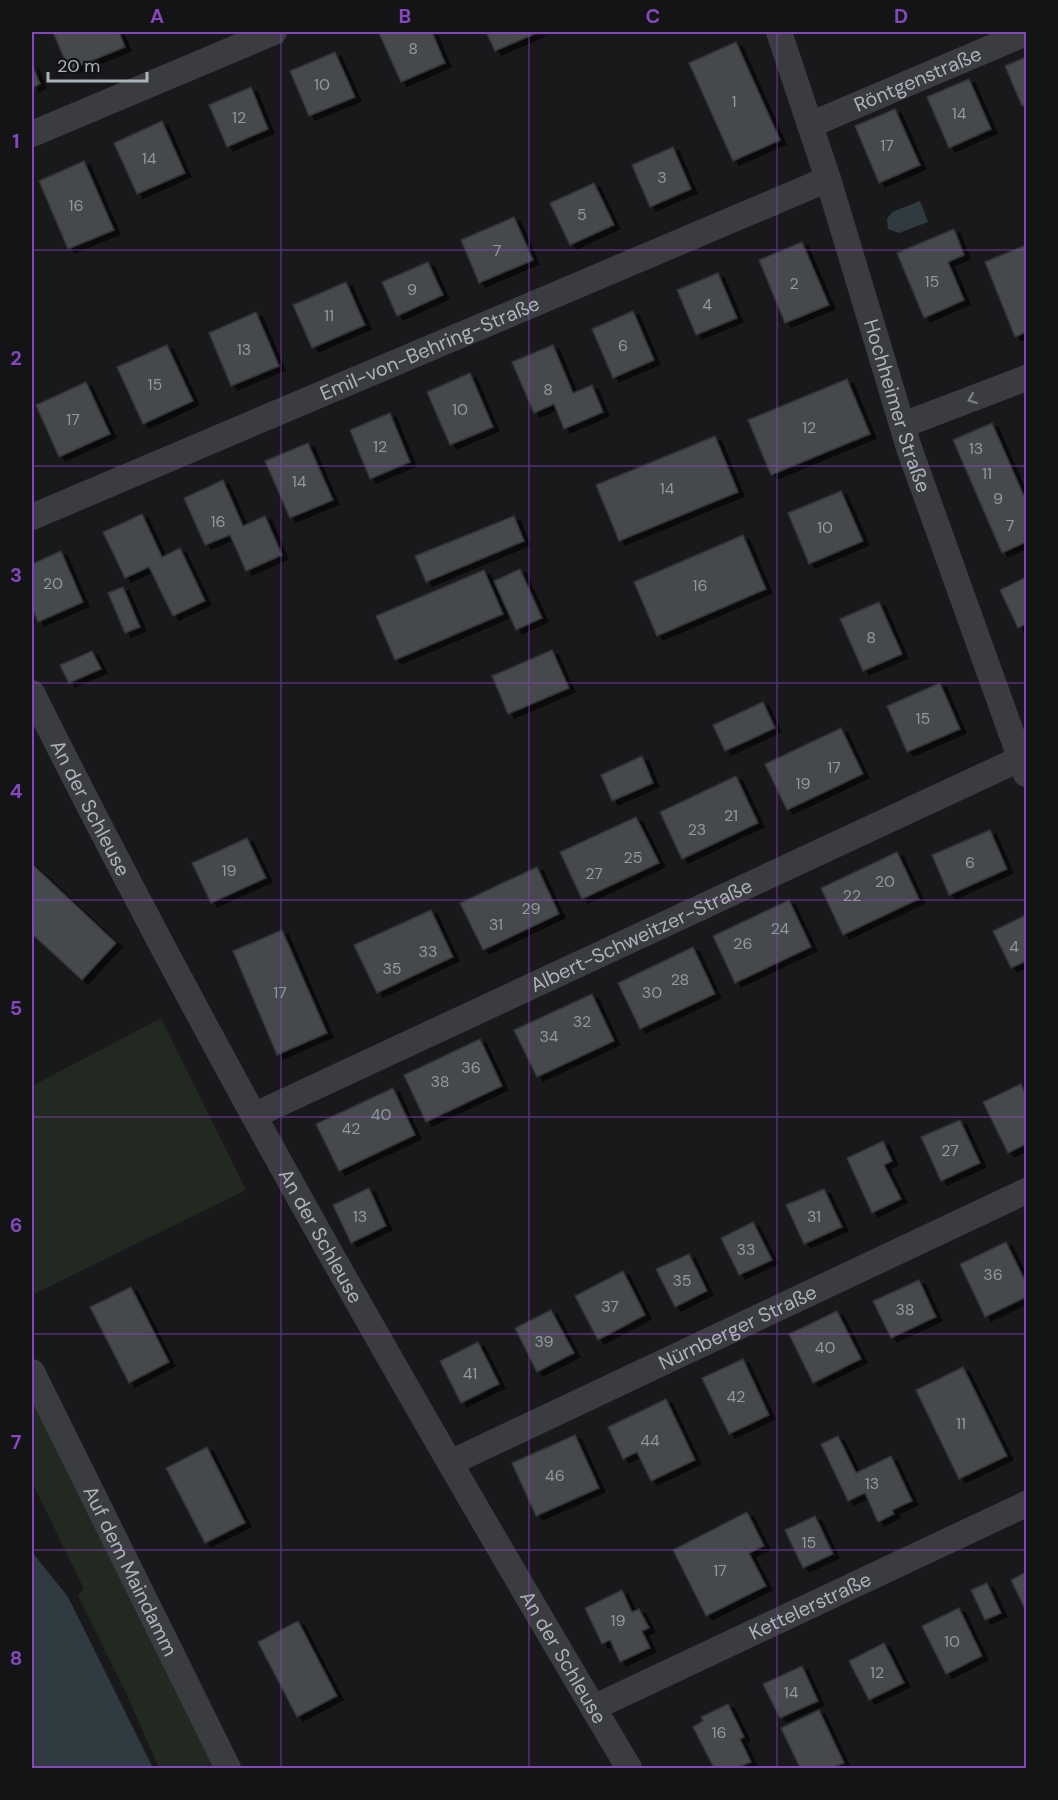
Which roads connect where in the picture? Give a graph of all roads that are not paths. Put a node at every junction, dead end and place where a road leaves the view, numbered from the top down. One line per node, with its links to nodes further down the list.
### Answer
1 (274, 32): 5 (street)
2 (779, 32): 4 (street, Hochheimer Straße)
3 (1026, 33): 4 (street, Röntgenstraße)
4 (810, 125): 6 (street, Hochheimer Straße)
5 (32, 134)
6 (828, 179): 8 (street, Hochheimer Straße); 9 (street, Emil-von-Behring-Straße)
7 (1026, 378): 8 (street, one-way to 8)
8 (903, 425): 11 (street, Hochheimer Straße)
9 (32, 517)
10 (32, 693): 12 (street, An der Schleuse)
11 (1024, 763): 12 (street, Albert-Schweitzer-Straße)
12 (255, 1115): 15 (street, An der Schleuse)
13 (1026, 1191): 15 (street, Nürnberger Straße)
14 (32, 1372): 18 (street, Auf dem Maindamm)
15 (450, 1463): 17 (street, An der Schleuse)
16 (1026, 1504): 17 (street, Kettelerstraße)
17 (593, 1708): 19 (street, An der Schleuse)
18 (228, 1768)
19 (629, 1768)

